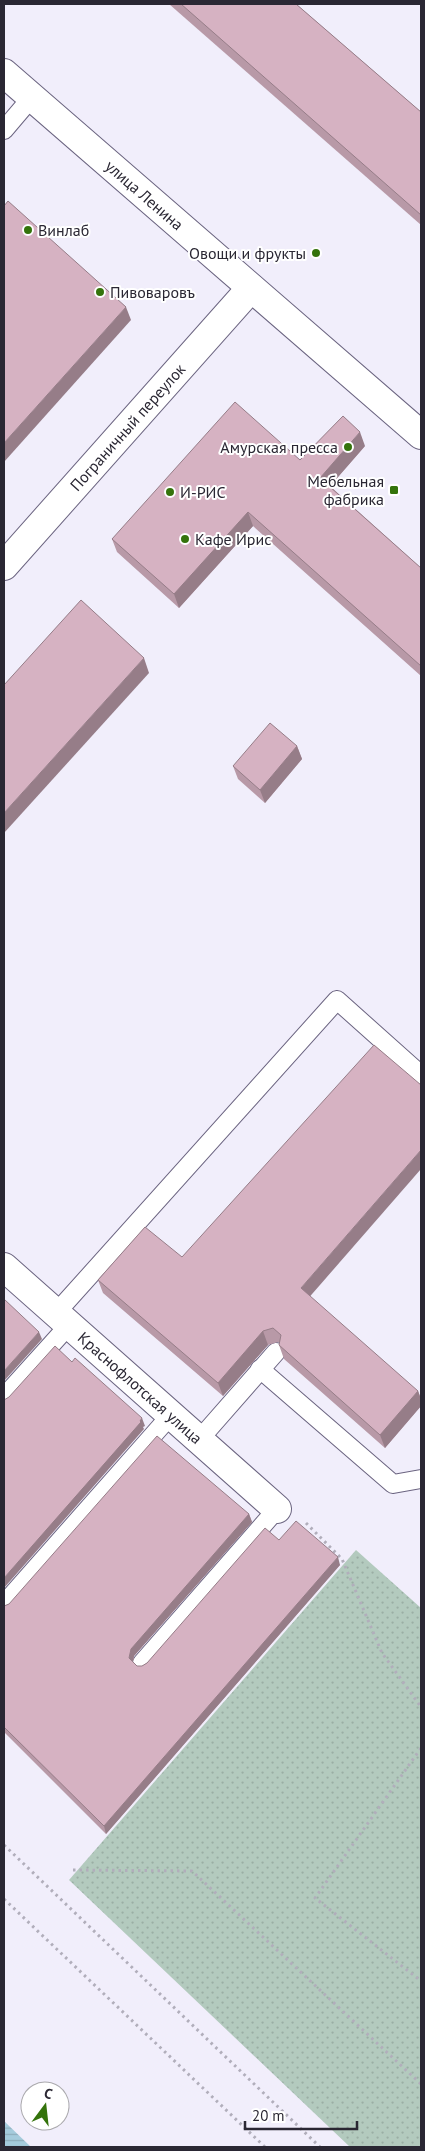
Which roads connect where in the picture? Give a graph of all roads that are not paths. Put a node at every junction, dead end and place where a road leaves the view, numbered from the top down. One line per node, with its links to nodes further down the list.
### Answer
1 (4, 73): 2 (street, улица Ленина)
2 (32, 97): 3 (lane); 4 (street, улица Ленина)
3 (4, 130)
4 (251, 288): 5 (street, улица Ленина); 6 (street, Пограничный переулок)
5 (421, 434)
6 (4, 566)
7 (421, 1075): 9 (lane)
8 (4, 1267): 9 (street, Краснофлотская улица)
9 (62, 1319): 12 (lane); 13 (street, Краснофлотская улица)
10 (276, 1352): 11 (lane)
11 (260, 1369): 14 (lane); 15 (lane)
12 (4, 1397)
13 (170, 1416): 14 (street, Краснофлотская улица); 17 (lane)
14 (198, 1441): 16 (street, Краснофлотская улица)
15 (421, 1479)
16 (277, 1509): 18 (lane)
17 (4, 1604)
18 (142, 1663)

